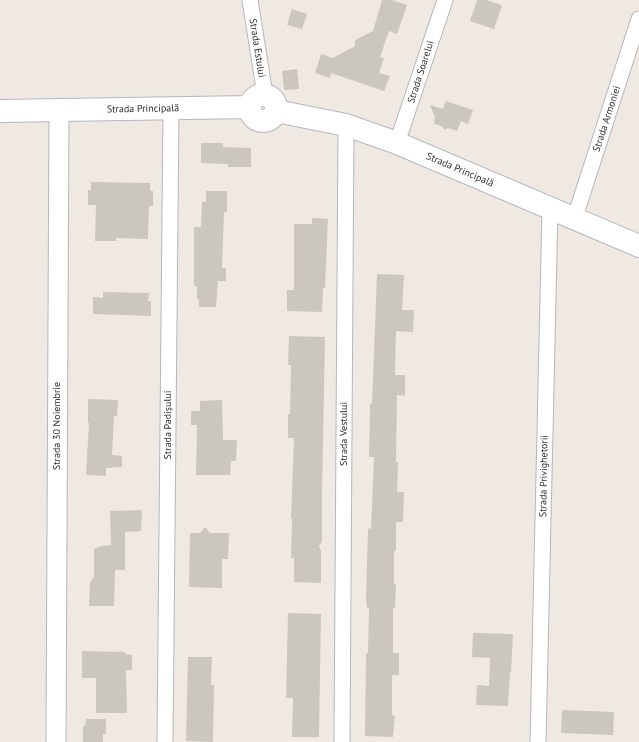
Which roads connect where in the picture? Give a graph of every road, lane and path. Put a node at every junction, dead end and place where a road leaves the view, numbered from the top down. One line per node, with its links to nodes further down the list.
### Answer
1 (250, 0): 4 (street, Strada Estului)
2 (445, 0): 9 (street, Strada Soarelui)
3 (639, 19): 11 (street, Strada Armoniei)
4 (264, 105): 5 (main road, Strada Principală); 8 (main road, Strada Principală)
5 (171, 109): 6 (main road, Strada Principală); 14 (street, Strada Padișului)
6 (59, 110): 7 (main road, Strada Principală); 13 (street, Strada 30 Noiembrie)
7 (0, 111)
8 (346, 125): 9 (main road, Strada Principală); 15 (street, Strada Vestului)
9 (398, 143): 10 (main road, Strada Principală)
10 (550, 209): 11 (main road, Strada Principală); 16 (street, Strada Privighetorii)
11 (574, 220): 12 (main road, Strada Principală)
12 (639, 246)
13 (56, 742)
14 (165, 742)
15 (342, 742)
16 (538, 742)

